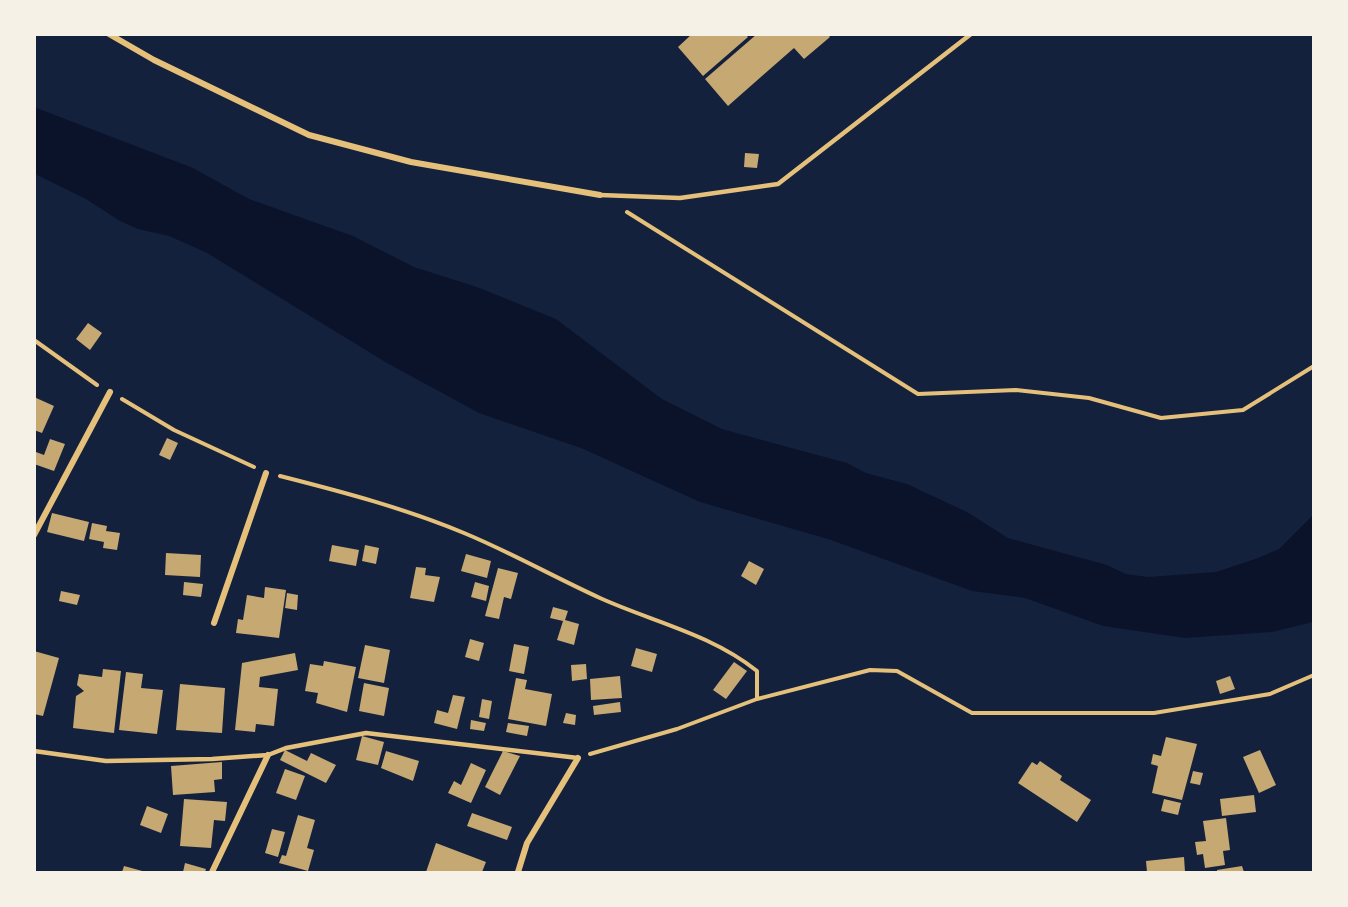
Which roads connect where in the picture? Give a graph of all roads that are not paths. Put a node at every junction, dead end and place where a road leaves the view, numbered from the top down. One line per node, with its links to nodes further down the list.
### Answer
1 (110, 34): 3 (street)
2 (971, 34): 3 (lane)
3 (600, 195)
4 (110, 392): 6 (street)
5 (266, 473): 7 (street)
6 (34, 535)
7 (214, 623)
8 (34, 751): 9 (lane)
9 (268, 755): 10 (lane); 11 (street)
10 (578, 758): 12 (street)
11 (212, 873)
12 (518, 873)

